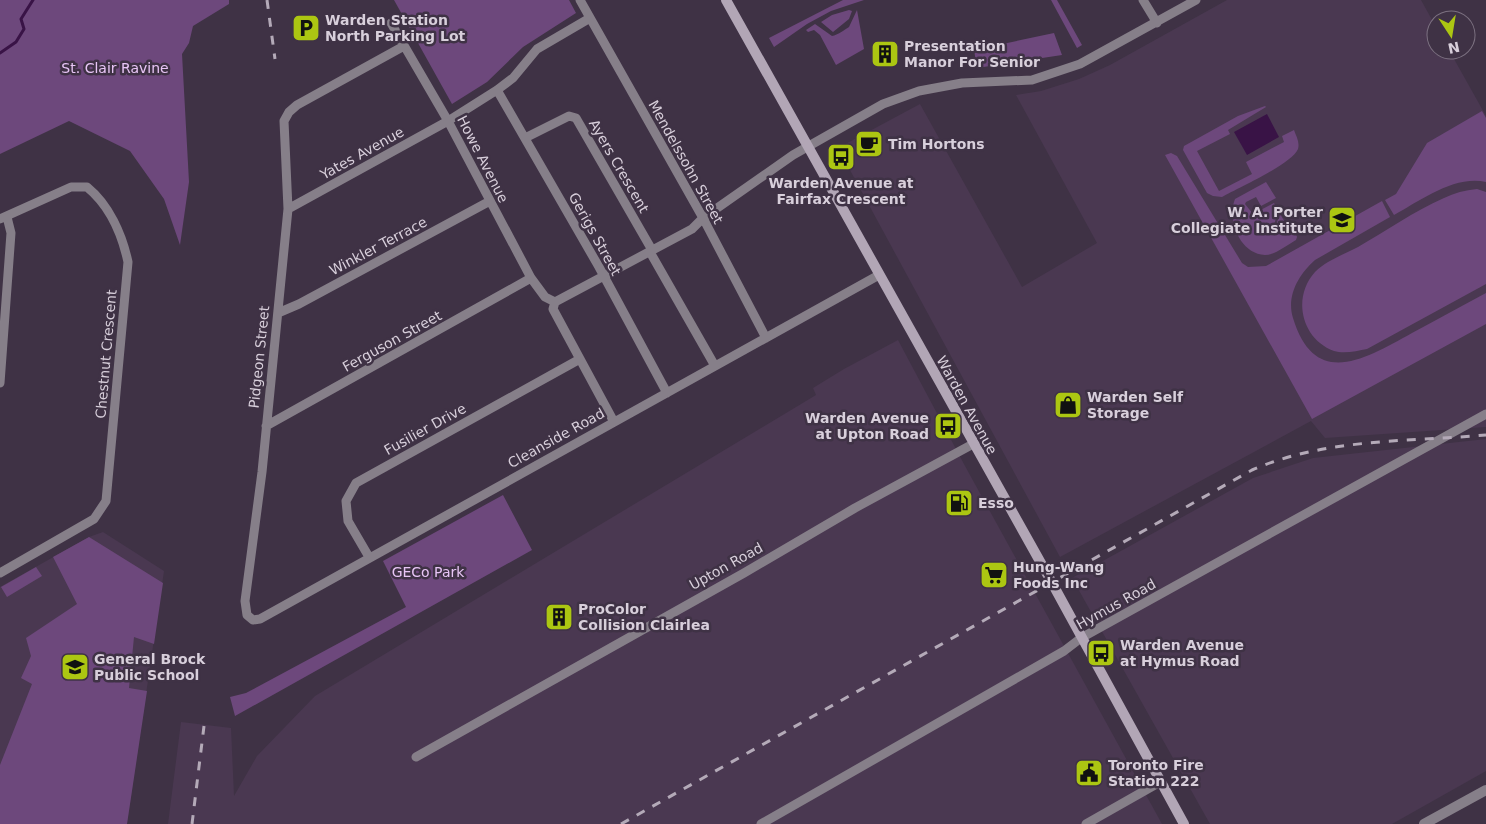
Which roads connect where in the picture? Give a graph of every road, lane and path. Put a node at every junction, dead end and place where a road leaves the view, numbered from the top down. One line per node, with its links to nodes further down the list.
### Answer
1 (580, 0): 5 (street, Mendelssohn Street)
2 (726, 0): 12 (main road, Warden Avenue)
3 (1143, 0): 7 (street)
4 (1196, 0): 7 (street)
5 (590, 18): 9 (street, Yates Avenue); 16 (street, Mendelssohn Street)
6 (391, 23): 8 (street, Howe Avenue)
7 (1157, 23): 12 (street)
8 (404, 46): 10 (street, Howe Avenue); 14 (street, Pidgeon Street)
9 (497, 90): 10 (street, Yates Avenue); 11 (street, Gerigs Street)
10 (448, 121): 13 (street, Howe Avenue); 14 (street, Yates Avenue)
11 (525, 138): 17 (street, Ayers Crescent); 20 (street, Gerigs Street)
12 (808, 146): 16 (street); 18 (main road, Warden Avenue)
13 (490, 201): 19 (street, Howe Avenue); 22 (street, Winkler Terrace)
14 (288, 208): 22 (street, Pidgeon Street)
15 (3, 218): 26 (street); 33 (street, Chestnut Crescent)
16 (703, 218): 17 (street); 23 (street, Mendelssohn Street)
17 (651, 251): 20 (street); 25 (street, Ayers Crescent)
18 (879, 275): 23 (street, Cleanside Road); 31 (main road, Warden Avenue)
19 (531, 278): 21 (street, Howe Avenue); 30 (street, Ferguson Street)
20 (603, 278): 21 (street); 27 (street, Gerigs Street)
21 (559, 301): 24 (street)
22 (278, 313): 30 (street, Pidgeon Street)
23 (766, 338): 25 (street, Cleanside Road)
24 (580, 359): 29 (street); 32 (street, Fusilier Drive)
25 (715, 366): 27 (street, Cleanside Road)
26 (0, 383)
27 (667, 393): 29 (street, Cleanside Road)
28 (1486, 414): 35 (street, Hymus Road)
29 (614, 422): 32 (street, Cleanside Road)
30 (266, 426): 34 (street, Pidgeon Street)
31 (973, 444): 35 (main road, Warden Avenue); 36 (street, Upton Road)
32 (369, 557): 34 (street, Cleanside Road)
33 (0, 573)
34 (247, 615)
35 (1081, 638): 37 (main road, Warden Avenue); 39 (street, Hymus Road)
36 (416, 757)
37 (1160, 782): 40 (street); 41 (main road, Warden Avenue)
38 (1486, 790): 42 (street)
39 (761, 824)
40 (1086, 824)
41 (1184, 824)
42 (1424, 824)

